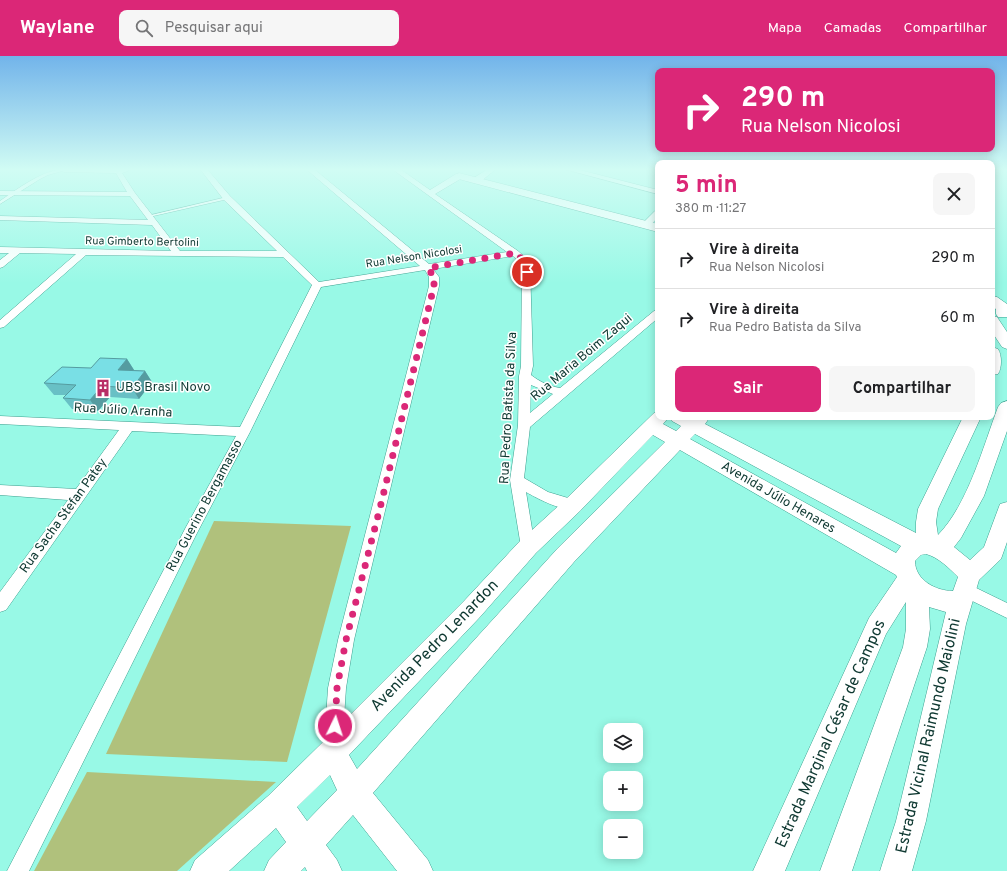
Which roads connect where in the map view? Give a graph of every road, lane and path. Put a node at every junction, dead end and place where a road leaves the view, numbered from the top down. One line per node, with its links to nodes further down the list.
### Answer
1 (142, 207): 9 (street)
2 (196, 207): 9 (lane)
3 (236, 207): 17 (street)
4 (355, 207): 19 (street)
5 (451, 207): 15 (street, Rua Pedro Batista da Silva)
6 (579, 207): 10 (street)
7 (655, 215): 10 (street)
8 (0, 218): 9 (street)
9 (151, 220): 16 (street)
10 (646, 225): 11 (street)
11 (655, 227)
12 (0, 250): 13 (street, Rua Gimberto Bertolini)
13 (18, 250): 14 (street, Rua Gimberto Bertolini); 18 (street)
14 (84, 252): 16 (street, Rua Gimberto Bertolini); 24 (street)
15 (515, 253): 19 (street, Rua Nelson Nicolosi); 26 (street, Rua Pedro Batista da Silva)
16 (178, 254): 17 (street, Rua Gimberto Bertolini)
17 (284, 254): 20 (street)
18 (0, 265)
19 (428, 268): 20 (street, Rua Nelson Nicolosi); 48 (street)
20 (317, 285): 35 (street, Rua Guerino Bergamasso)
21 (995, 302): 22 (street)
22 (1001, 315): 25 (street)
23 (653, 323): 27 (street, Rua Maria Boim Zaqui)
24 (0, 325)
25 (1007, 344)
26 (525, 376): 27 (street); 32 (street, Rua Pedro Batista da Silva)
27 (564, 393): 32 (street, Rua Maria Boim Zaqui)
28 (1007, 407): 42 (street)
29 (0, 420): 34 (street, Rua Júlio Aranha)
30 (971, 420): 42 (street)
31 (656, 421): 33 (street, Avenida Júlio Henares); 39 (street, Avenida Pedro Lenardon)
32 (524, 425): 36 (street, Rua Pedro Batista da Silva)
33 (688, 425): 42 (street, Avenida Júlio Henares); 43 (street, Avenida Júlio Henares); 49 (street)
34 (128, 427): 35 (street, Rua Júlio Aranha); 38 (street, Rua Sacha Stefan Patey)
35 (244, 432): 52 (street, Rua Guerino Bergamasso)
36 (517, 480): 39 (street); 41 (street, Rua Pedro Batista da Silva)
37 (0, 490): 38 (street)
38 (79, 495): 44 (street, Rua Sacha Stefan Patey)
39 (573, 505): 41 (street, Avenida Pedro Lenardon)
40 (1007, 510): 45 (street, Estrada Vicinal Raimundo Maiolini)
41 (528, 547): 48 (street, Avenida Pedro Lenardon)
42 (929, 547): 43 (street); 45 (street)
43 (910, 578): 45 (street); 57 (street, Estrada Marginal César de Campos); 58 (street)
44 (6, 586): 46 (street, Rua Sacha Stefan Patey)
45 (966, 589): 47 (street); 59 (street, Estrada Vicinal Raimundo Maiolini)
46 (0, 605)
47 (1007, 611)
48 (333, 752): 49 (street); 50 (street, Avenida Pedro Lenardon)
49 (354, 793): 51 (street); 56 (street)
50 (278, 806): 51 (street); 53 (street, Avenida Pedro Lenardon)
51 (305, 845): 54 (street); 55 (street)
52 (18, 871)
53 (206, 871)
54 (280, 871)
55 (326, 871)
56 (417, 871)
57 (769, 871)
58 (836, 871)
59 (896, 871)

